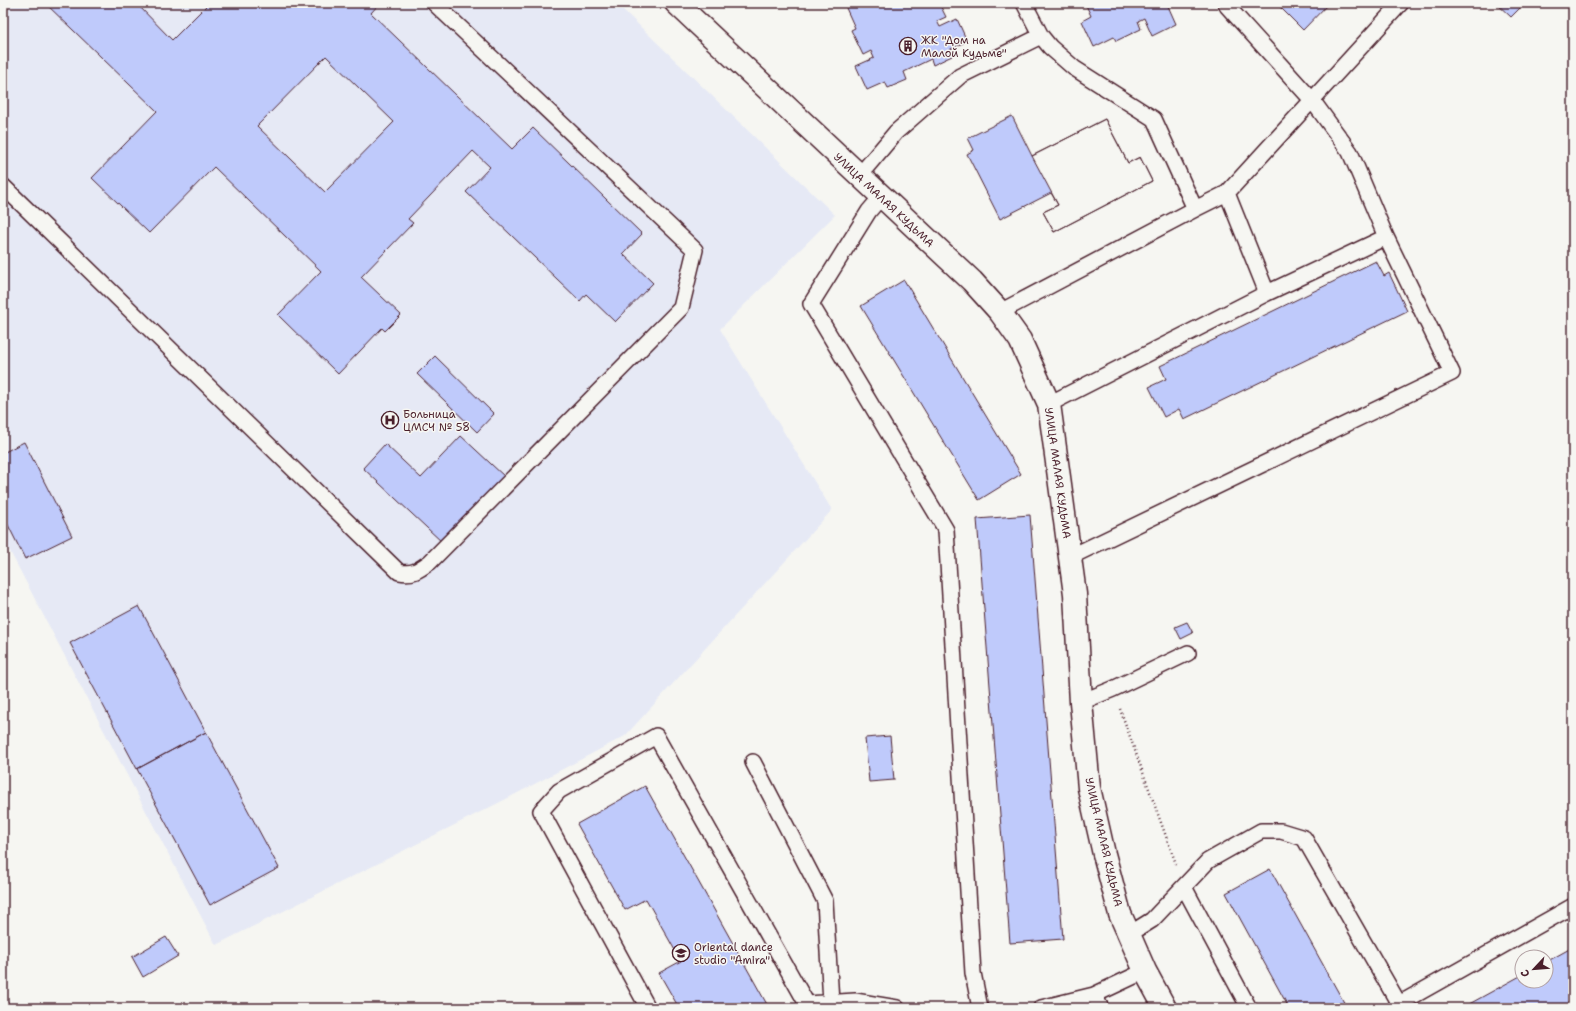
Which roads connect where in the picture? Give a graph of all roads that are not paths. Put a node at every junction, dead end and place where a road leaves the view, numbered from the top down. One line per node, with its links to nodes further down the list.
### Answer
1 (434, 3): 9 (lane)
2 (676, 3): 8 (street, УЛИЦА МАЛАЯ КУДЬМА)
3 (1024, 3): 6 (lane)
4 (1400, 3): 7 (lane)
5 (1227, 4): 7 (lane)
6 (1041, 36): 8 (lane); 12 (lane)
7 (1312, 100): 10 (lane); 13 (lane)
8 (859, 176): 11 (street, УЛИЦА МАЛАЯ КУДЬМА)
9 (3, 186)
10 (1227, 193): 12 (lane); 14 (lane)
11 (881, 197): 15 (street, УЛИЦА МАЛАЯ КУДЬМА); 31 (lane)
12 (1195, 209): 15 (lane)
13 (1386, 237): 14 (lane); 17 (lane)
14 (1267, 293): 16 (lane)
15 (1000, 312): 16 (street, УЛИЦА МАЛАЯ КУДЬМА)
16 (1049, 404): 17 (street, УЛИЦА МАЛАЯ КУДЬМА)
17 (1070, 557): 19 (street, УЛИЦА МАЛАЯ КУДЬМА)
18 (1188, 653): 19 (lane)
19 (1081, 702): 23 (street, УЛИЦА МАЛАЯ КУДЬМА)
20 (753, 762): 26 (lane)
21 (1184, 887): 23 (lane); 28 (lane); 35 (lane)
22 (1573, 906): 28 (lane)
23 (1128, 935): 24 (street, УЛИЦА МАЛАЯ КУДЬМА)
24 (1145, 971): 25 (lane); 34 (street, УЛИЦА МАЛАЯ КУДЬМА)
25 (1094, 995): 32 (lane); 33 (lane)
26 (831, 1002): 27 (lane); 30 (lane)
27 (808, 1006): 29 (lane)
28 (1396, 1006)
29 (648, 1008)
30 (897, 1008)
31 (980, 1008)
32 (1041, 1008)
33 (1101, 1008)
34 (1165, 1008)
35 (1249, 1008)

